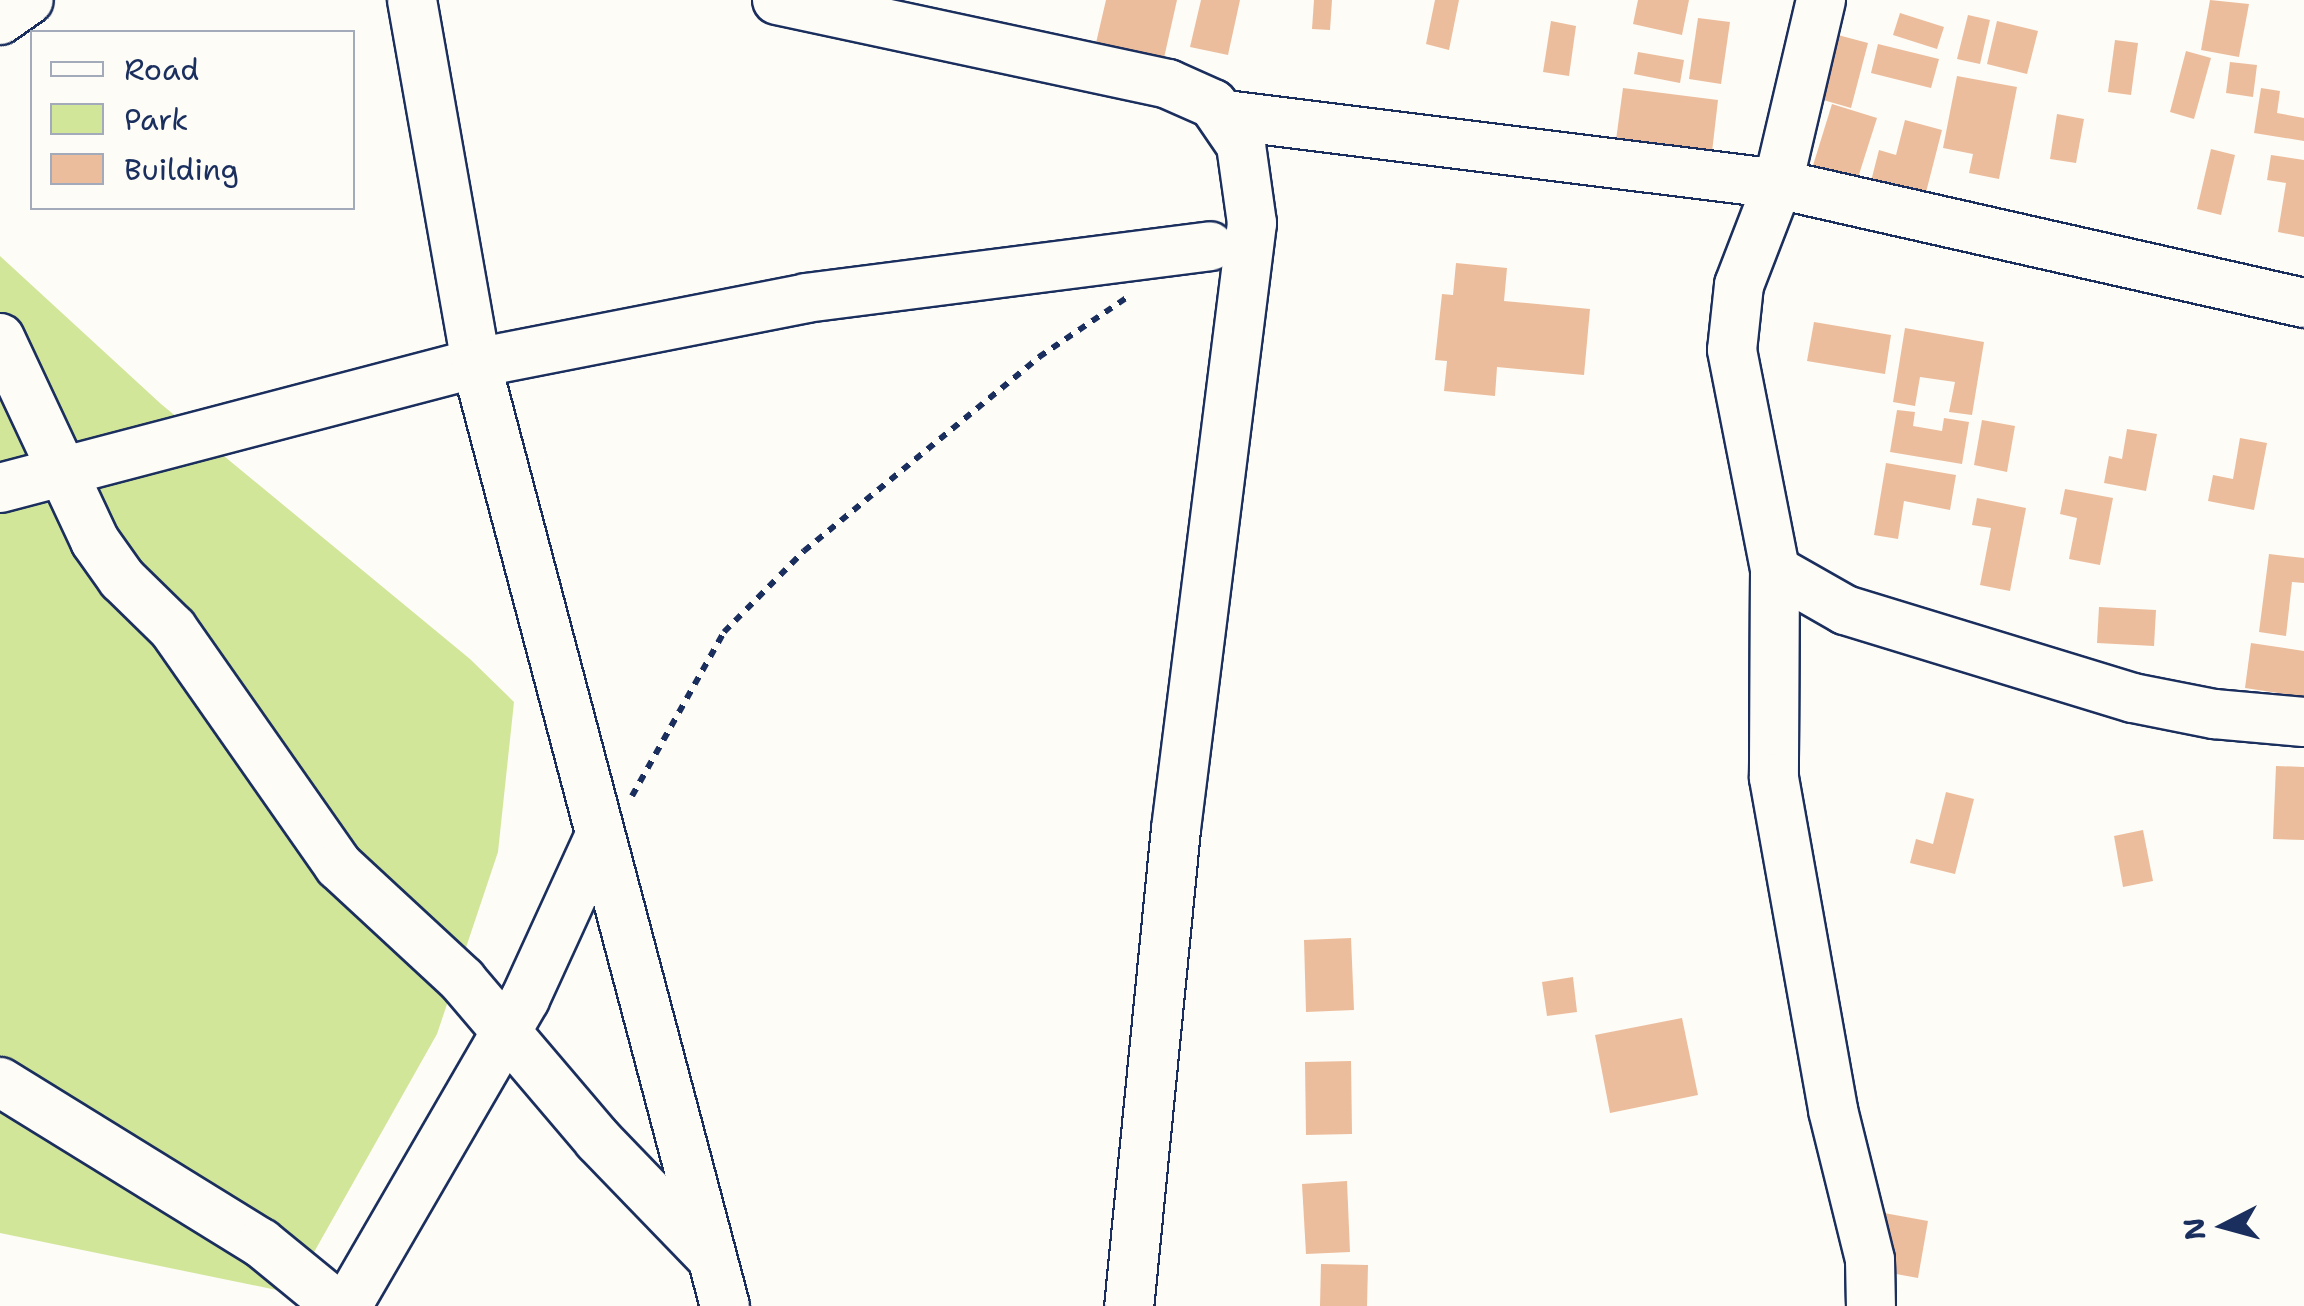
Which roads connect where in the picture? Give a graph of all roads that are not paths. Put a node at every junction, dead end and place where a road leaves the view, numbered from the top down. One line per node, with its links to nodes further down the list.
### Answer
1 (29, 0): 5 (street)
2 (412, 0): 11 (street)
3 (777, 0): 6 (street)
4 (1821, 0): 7 (street)
5 (0, 20)
6 (1225, 115): 7 (street); 23 (street)
7 (1778, 184): 9 (street); 14 (street)
8 (1210, 246): 11 (street)
9 (2304, 302)
10 (0, 338): 12 (street)
11 (476, 363): 12 (street); 16 (street)
12 (62, 473): 13 (street); 17 (street)
13 (0, 488)
14 (1775, 570): 15 (street); 24 (street)
15 (2304, 722)
16 (598, 837): 17 (street); 19 (street)
17 (506, 1034): 19 (street); 21 (street)
18 (0, 1082): 20 (street)
19 (711, 1258): 22 (street)
20 (338, 1306)
21 (347, 1306)
22 (725, 1306)
23 (1129, 1306)
24 (1871, 1306)

